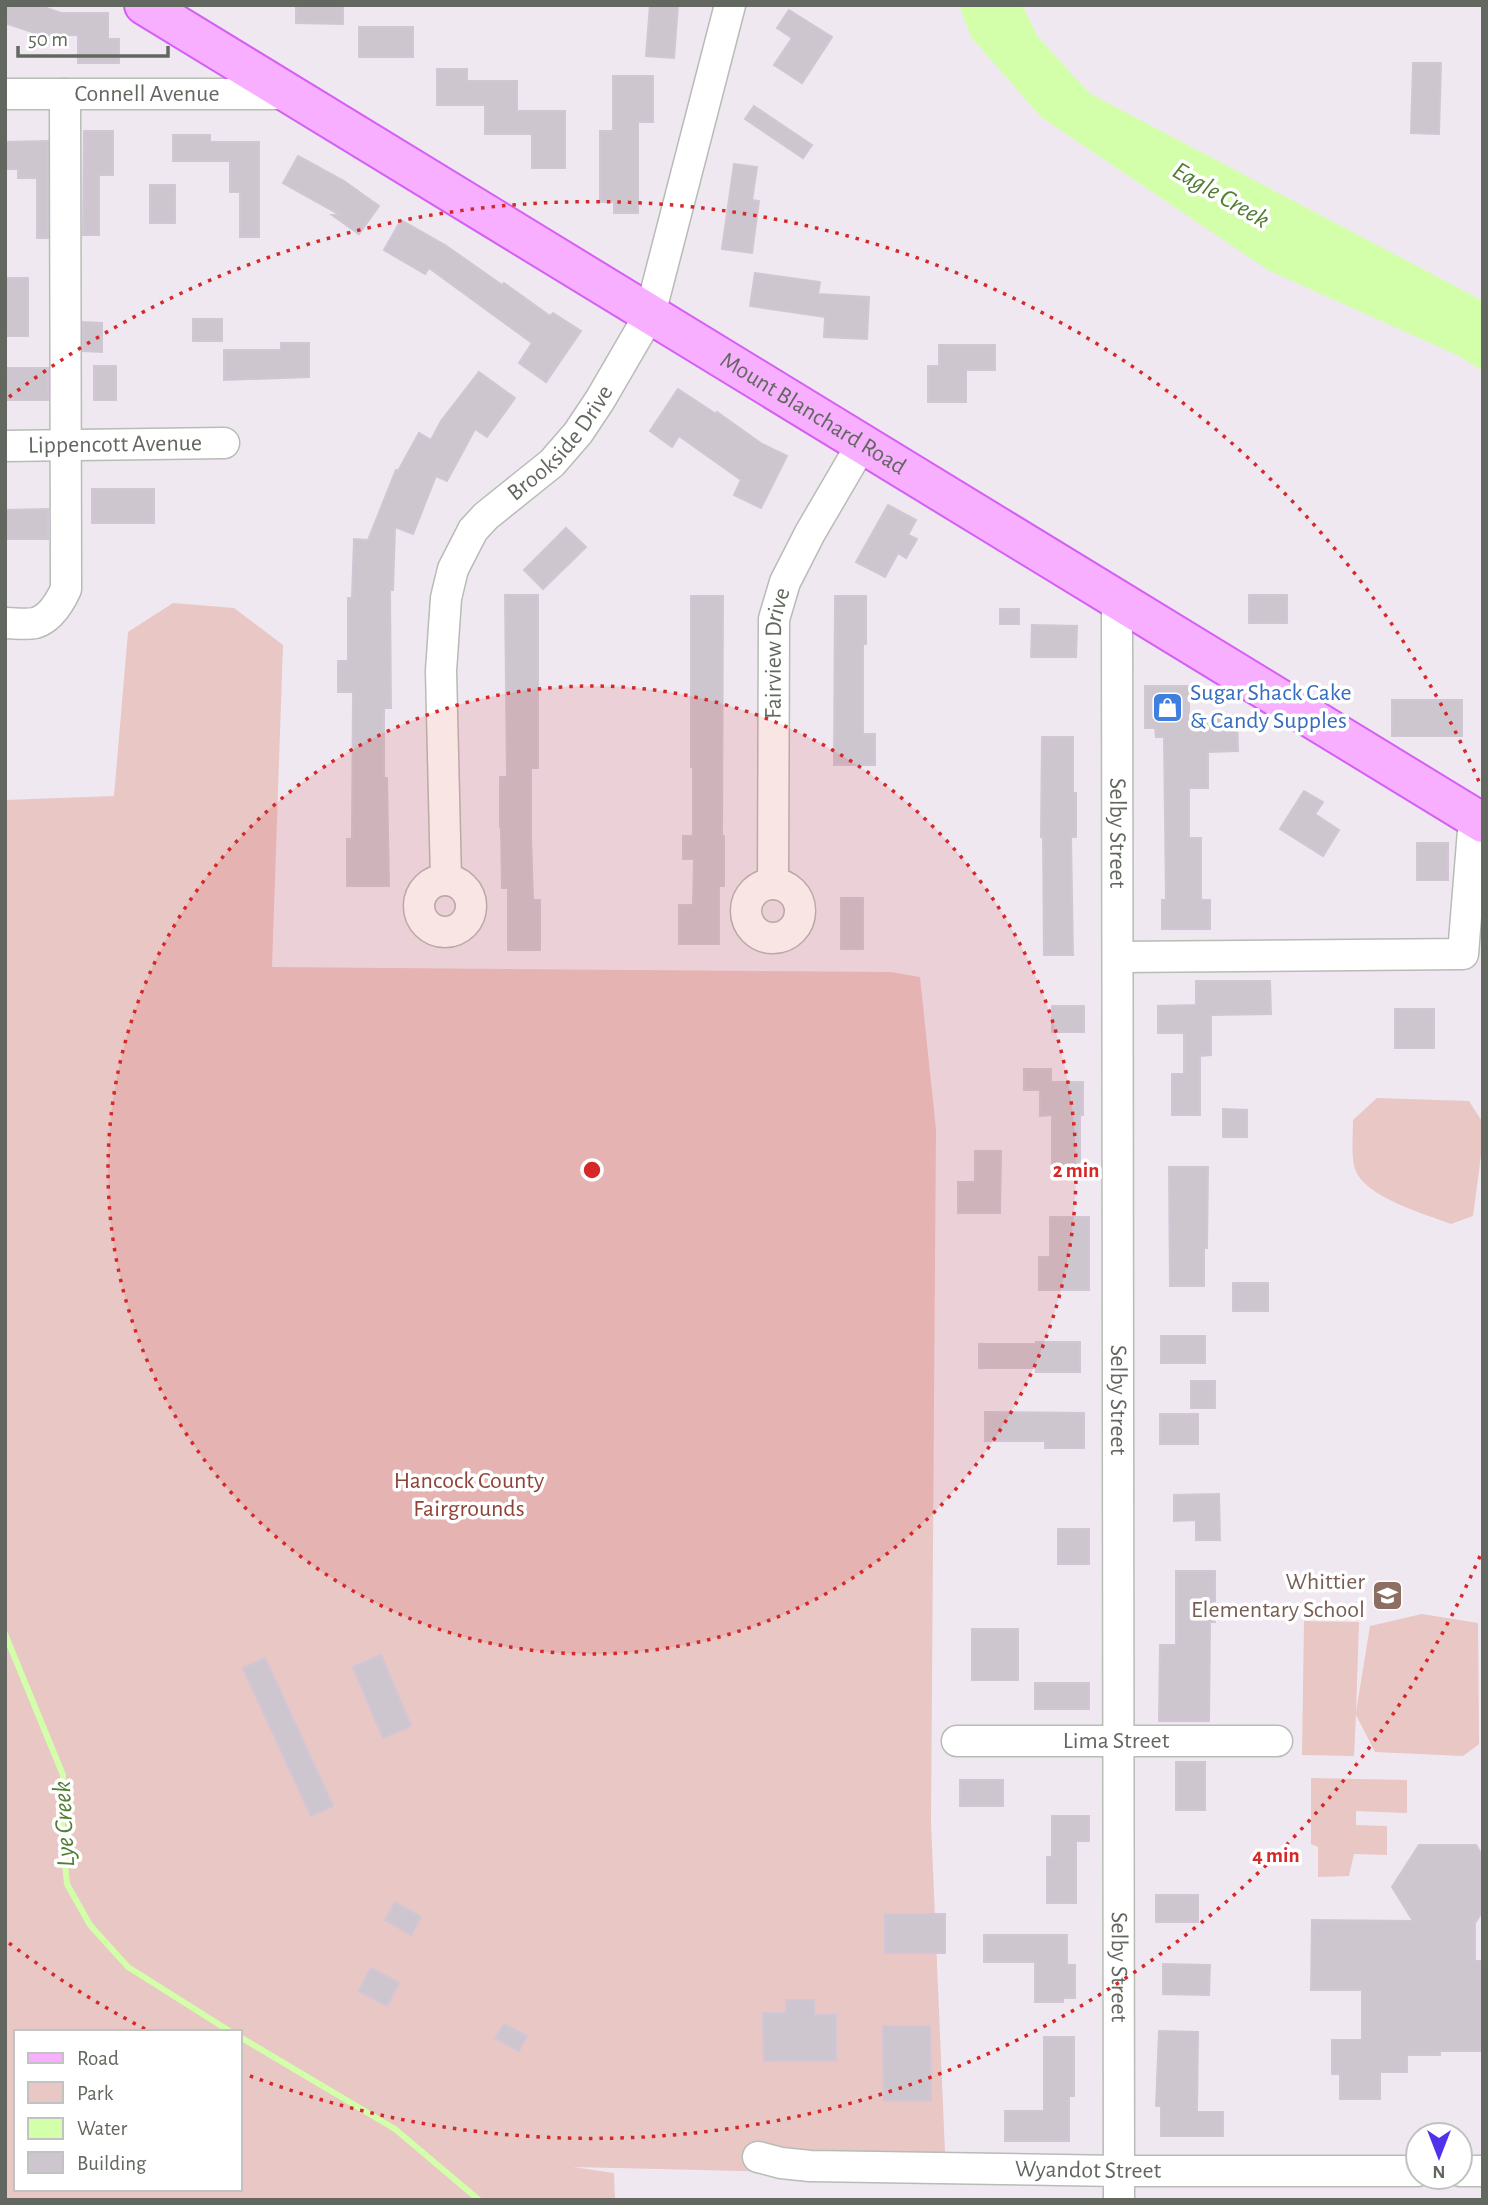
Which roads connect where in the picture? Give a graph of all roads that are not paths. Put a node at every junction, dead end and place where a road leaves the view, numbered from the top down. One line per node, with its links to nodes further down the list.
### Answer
1 (144, 5): 5 (main road, Mount Blanchard Road)
2 (730, 5): 6 (street, Brookside Drive)
3 (5, 94): 4 (street, Connell Avenue)
4 (65, 94): 5 (street, Connell Avenue); 10 (street)
5 (290, 94): 6 (main road, Mount Blanchard Road)
6 (650, 314): 8 (main road, Mount Blanchard Road); 14 (street, Brookside Drive)
7 (225, 443): 10 (street, Lippencott Avenue)
8 (862, 444): 11 (main road, Mount Blanchard Road); 15 (street, Fairview Drive)
9 (5, 446): 10 (street, Lippencott Avenue)
10 (65, 446): 12 (street)
11 (1116, 600): 13 (main road, Mount Blanchard Road); 16 (street, Selby Street)
12 (5, 622)
13 (1478, 821): 16 (street)
14 (446, 880)
15 (773, 884)
16 (1118, 957): 19 (street, Selby Street)
17 (957, 1741): 19 (street, Lima Street)
18 (1277, 1741): 19 (street, Lima Street)
19 (1119, 1742): 22 (street, Selby Street)
20 (758, 2157): 22 (street, Wyandot Street)
21 (1404, 2172): 22 (street, Wyandot Street)
22 (1119, 2185)

